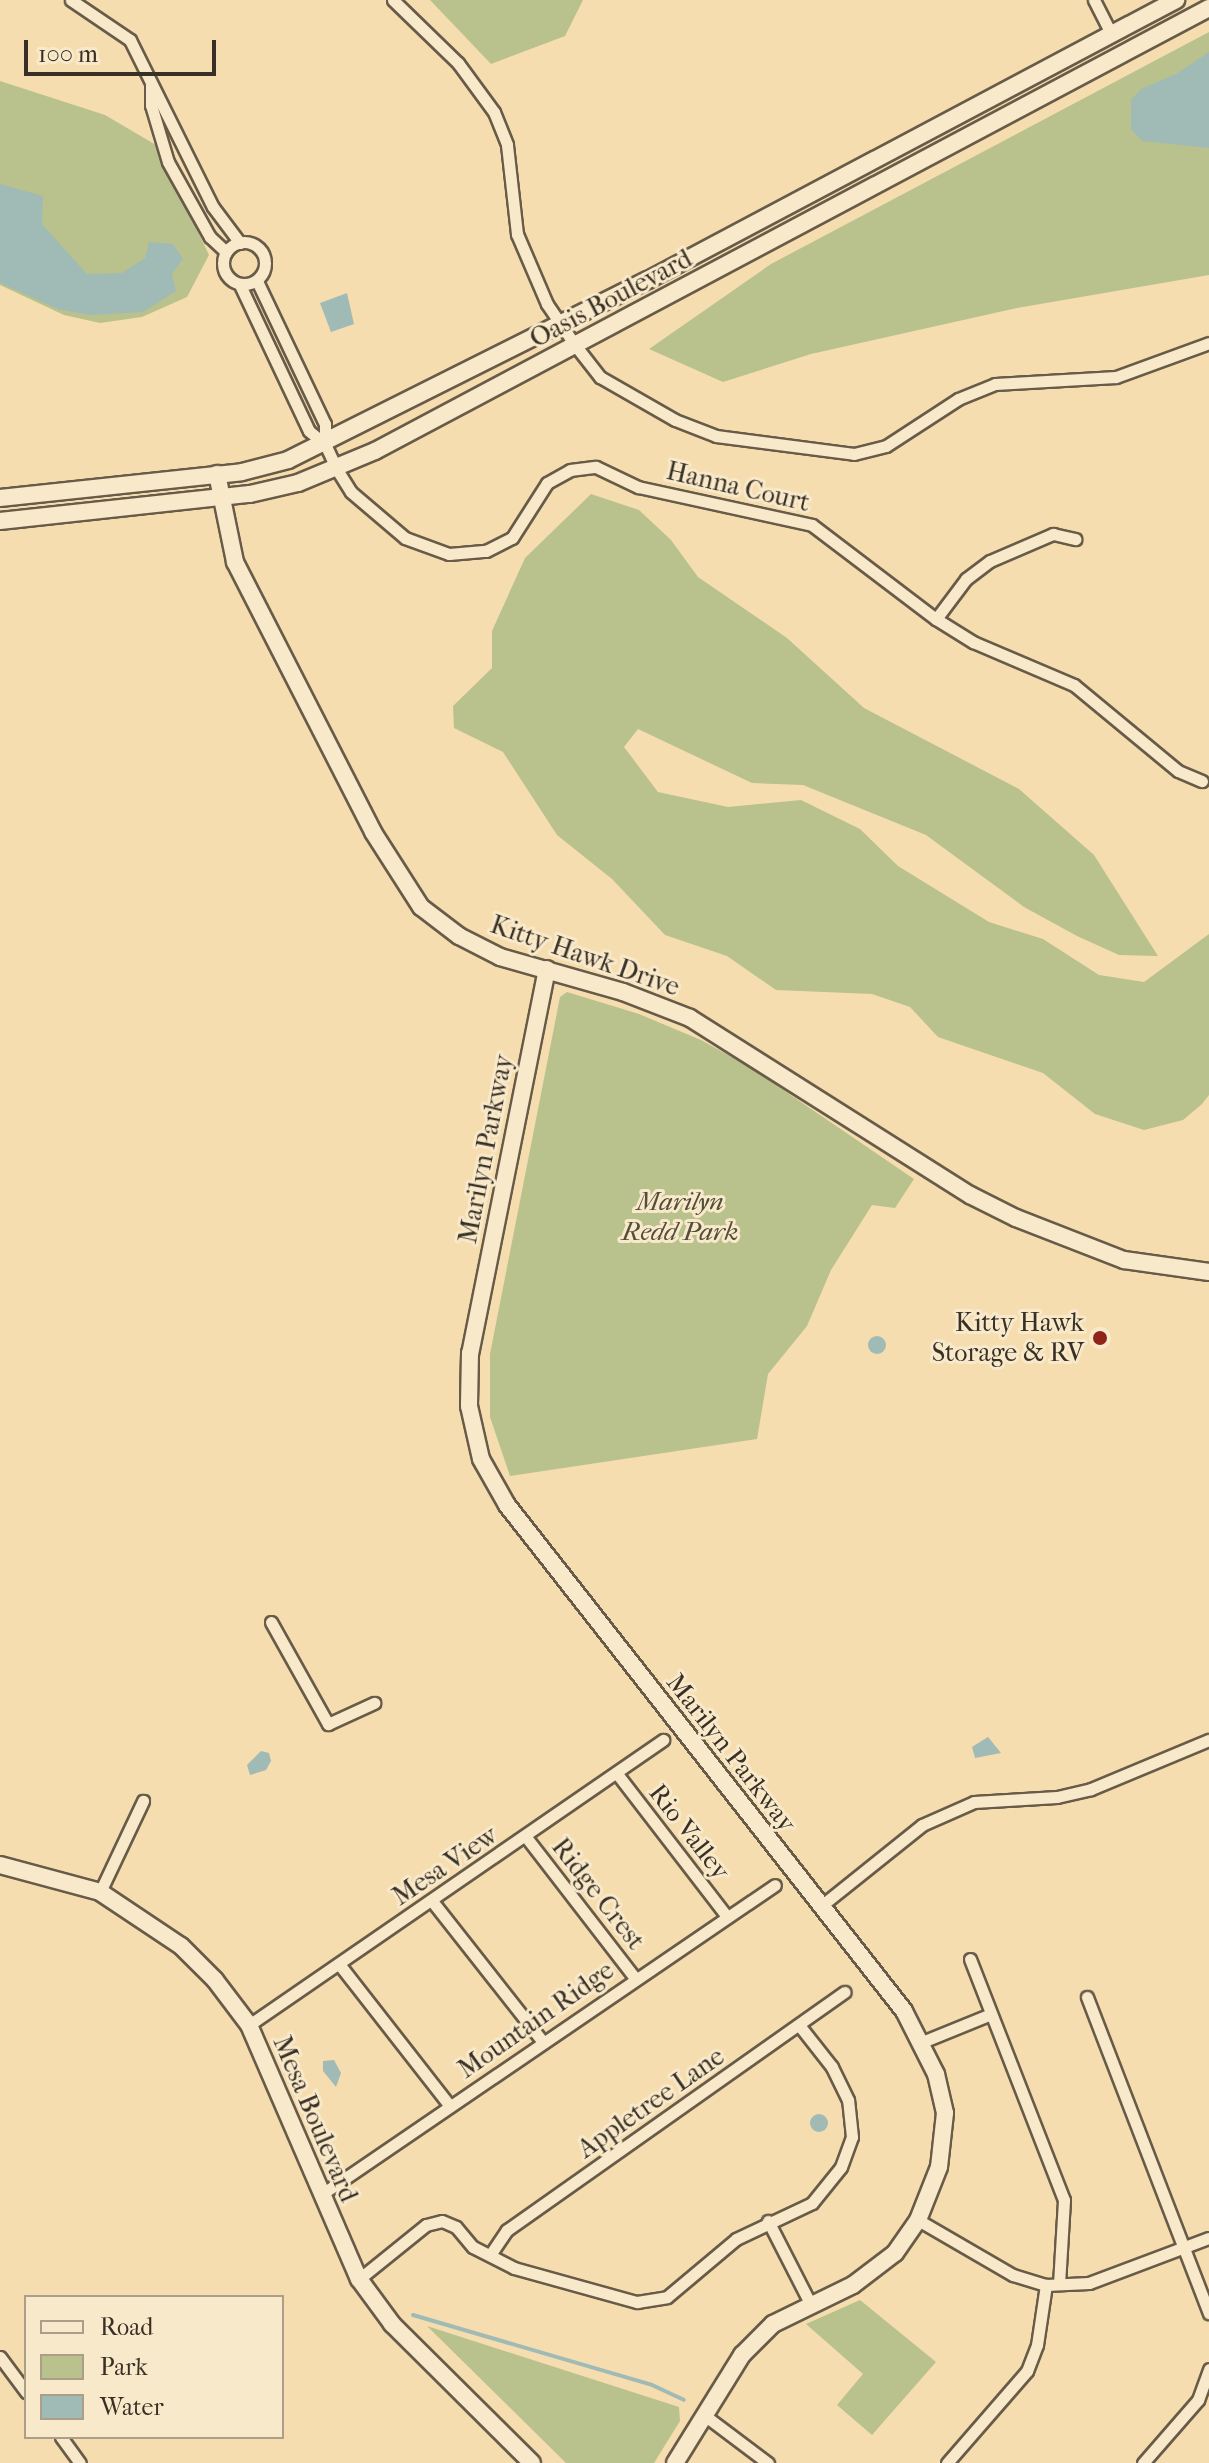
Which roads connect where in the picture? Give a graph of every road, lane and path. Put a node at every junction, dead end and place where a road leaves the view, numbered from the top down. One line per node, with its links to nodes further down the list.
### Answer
1 (71, 0): 7 (street)
2 (393, 0): 12 (street)
3 (1094, 0): 6 (street)
4 (1176, 0): 6 (street, Oasis Boulevard)
5 (1209, 8): 14 (street, Oasis Boulevard)
6 (1111, 34): 12 (street, Oasis Boulevard)
7 (151, 84): 8 (street); 9 (street)
8 (240, 243): 9 (street); 10 (street)
9 (226, 252): 11 (street)
10 (257, 281): 11 (street); 15 (street)
11 (240, 285): 15 (street)
12 (560, 324): 14 (street); 15 (street, Oasis Boulevard)
13 (1209, 343): 14 (street)
14 (575, 345): 16 (street, Oasis Boulevard)
15 (325, 444): 16 (street, Hanna Court); 17 (street, Oasis Boulevard)
16 (336, 468): 18 (street, Oasis Boulevard); 22 (street, Hanna Court)
17 (217, 474): 18 (street, Kitty Hawk Drive); 19 (street, Oasis Boulevard)
18 (220, 497): 20 (street, Oasis Boulevard); 24 (street, Kitty Hawk Drive)
19 (0, 498)
20 (0, 521)
21 (1075, 539): 22 (street)
22 (936, 619): 23 (street, Hanna Court)
23 (1202, 781)
24 (547, 969): 25 (street, Kitty Hawk Drive); 37 (street, Marilyn Parkway)
25 (1209, 1272)
26 (271, 1622): 27 (street)
27 (374, 1703)
28 (663, 1740): 30 (street, Mesa View)
29 (1209, 1740): 37 (street)
30 (618, 1775): 32 (street, Mesa View); 38 (street, Rio Valley)
31 (143, 1801): 35 (street)
32 (526, 1837): 36 (street, Mesa View); 41 (street, Ridge Crest)
33 (0, 1865): 35 (street, Mesa Boulevard)
34 (775, 1885): 38 (street, Mountain Ridge)
35 (100, 1892): 45 (street, Mesa Boulevard)
36 (432, 1901): 40 (street, Mesa View); 47 (street)
37 (821, 1906): 48 (street, Marilyn Parkway)
38 (726, 1915): 41 (street, Mountain Ridge)
39 (970, 1959): 44 (street)
40 (339, 1964): 45 (street, Mesa View); 49 (street)
41 (635, 1978): 47 (street, Mountain Ridge)
42 (844, 1992): 46 (street, Appletree Lane)
43 (1087, 1997): 54 (street)
44 (991, 2014): 48 (street); 57 (street)
45 (249, 2025): 50 (street, Mesa Boulevard)
46 (799, 2025): 52 (street); 55 (street, Appletree Lane)
47 (542, 2041): 49 (street, Mountain Ridge)
48 (922, 2042): 51 (street, Marilyn Parkway)
49 (450, 2106): 50 (street, Mountain Ridge)
50 (322, 2194): 56 (street, Mesa Boulevard)
51 (918, 2220): 57 (street); 58 (street, Marilyn Parkway)
52 (768, 2221): 55 (street); 58 (street)
53 (1209, 2238): 54 (street)
54 (1184, 2247): 57 (street); 59 (street)
55 (490, 2255): 56 (street)
56 (359, 2279): 66 (street, Mesa Boulevard)
57 (1053, 2285): 69 (street)
58 (810, 2303): 63 (street, Marilyn Parkway)
59 (1209, 2313)
60 (0, 2357): 62 (street)
61 (1209, 2369): 70 (street)
62 (24, 2389)
63 (704, 2415): 67 (street, Marilyn Parkway); 68 (street)
64 (62, 2439): 65 (street)
65 (80, 2463)
66 (532, 2463)
67 (675, 2463)
68 (768, 2463)
69 (947, 2463)
70 (1143, 2463)

